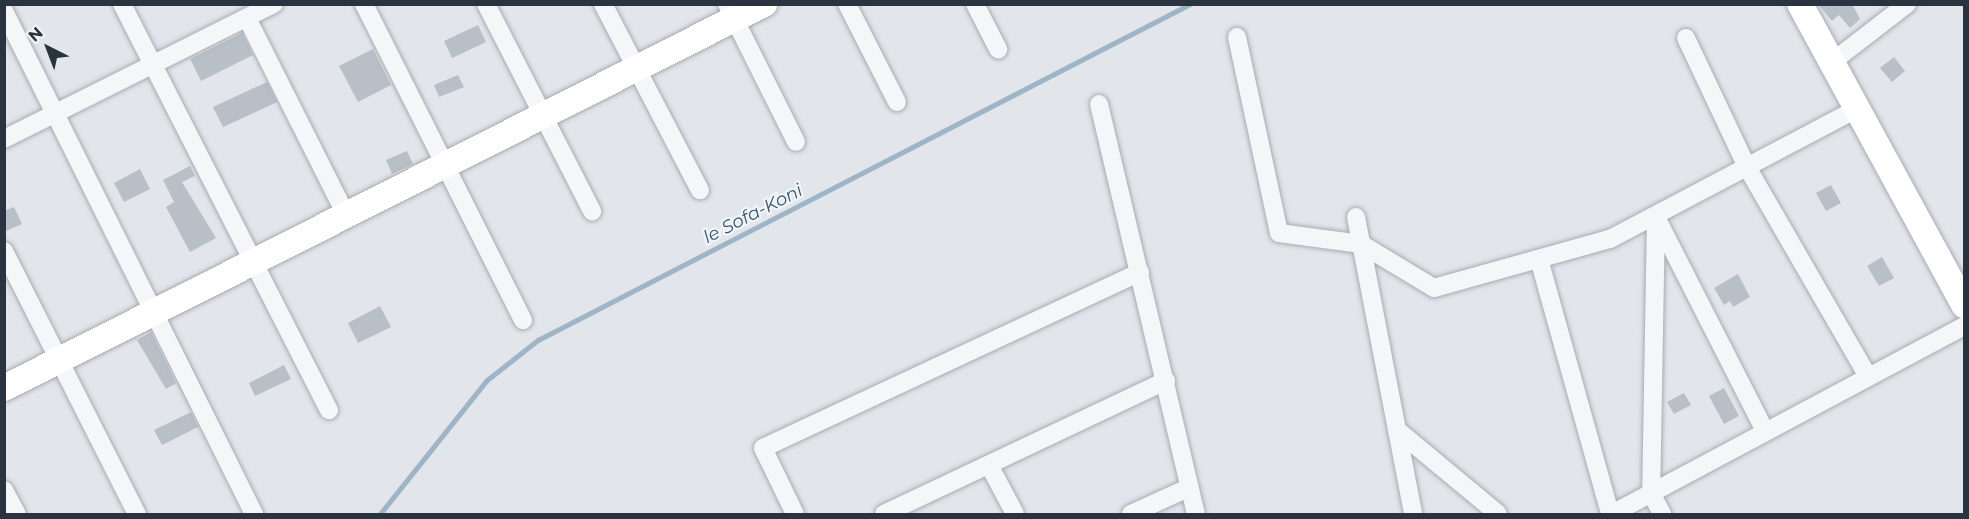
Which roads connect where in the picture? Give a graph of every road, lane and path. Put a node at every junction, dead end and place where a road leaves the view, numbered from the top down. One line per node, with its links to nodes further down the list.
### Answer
1 (122, 4): 18 (street)
2 (274, 4): 13 (street)
3 (364, 4): 27 (street)
4 (486, 4): 24 (street)
5 (603, 4): 19 (street)
6 (764, 4): 12 (street)
7 (847, 4): 20 (street)
8 (975, 4): 16 (street)
9 (1800, 4): 17 (street)
10 (1907, 4): 17 (street)
11 (4, 11): 23 (street)
12 (730, 12): 19 (street); 26 (street)
13 (247, 18): 18 (street); 31 (street)
14 (1237, 38): 34 (street)
15 (1686, 38): 28 (street)
16 (998, 49)
17 (1832, 62): 22 (street)
18 (154, 64): 23 (street); 37 (street)
19 (635, 69): 24 (street); 29 (street)
20 (897, 102)
21 (1098, 104): 38 (street)
22 (1857, 109): 28 (street); 39 (street)
23 (56, 113): 25 (street); 40 (street)
24 (541, 115): 27 (street); 30 (street)
25 (4, 139)
26 (796, 142)
27 (446, 164): 31 (street); 41 (street)
28 (1748, 167): 32 (street); 44 (street)
29 (700, 190)
30 (592, 211)
31 (346, 216): 37 (street)
32 (1656, 216): 36 (street); 49 (street); 53 (street)
33 (1356, 217): 34 (street)
34 (1361, 244): 36 (street); 48 (street)
35 (4, 251): 43 (street)
36 (1539, 259): 64 (street)
37 (252, 261): 40 (street); 47 (street)
38 (1140, 272): 45 (street); 57 (street)
39 (1965, 304)
40 (154, 312): 43 (street); 56 (street)
41 (523, 320)
42 (1965, 326): 44 (street)
43 (60, 360): 46 (street); 55 (street)
44 (1868, 377): 49 (street)
45 (1166, 381): 50 (street); 51 (street)
46 (4, 388)
47 (329, 410)
48 (1397, 430): 62 (street); 63 (street)
49 (1765, 431): 53 (street)
50 (989, 465): 58 (street); 59 (street)
51 (1188, 488): 60 (street); 61 (street)
52 (4, 490): 54 (street)
53 (1651, 493): 64 (street); 65 (street)
54 (17, 514)
55 (137, 514)
56 (254, 514)
57 (795, 514)
58 (884, 514)
59 (1015, 514)
60 (1131, 514)
61 (1196, 514)
62 (1413, 514)
63 (1498, 514)
64 (1611, 514)
65 (1662, 514)

